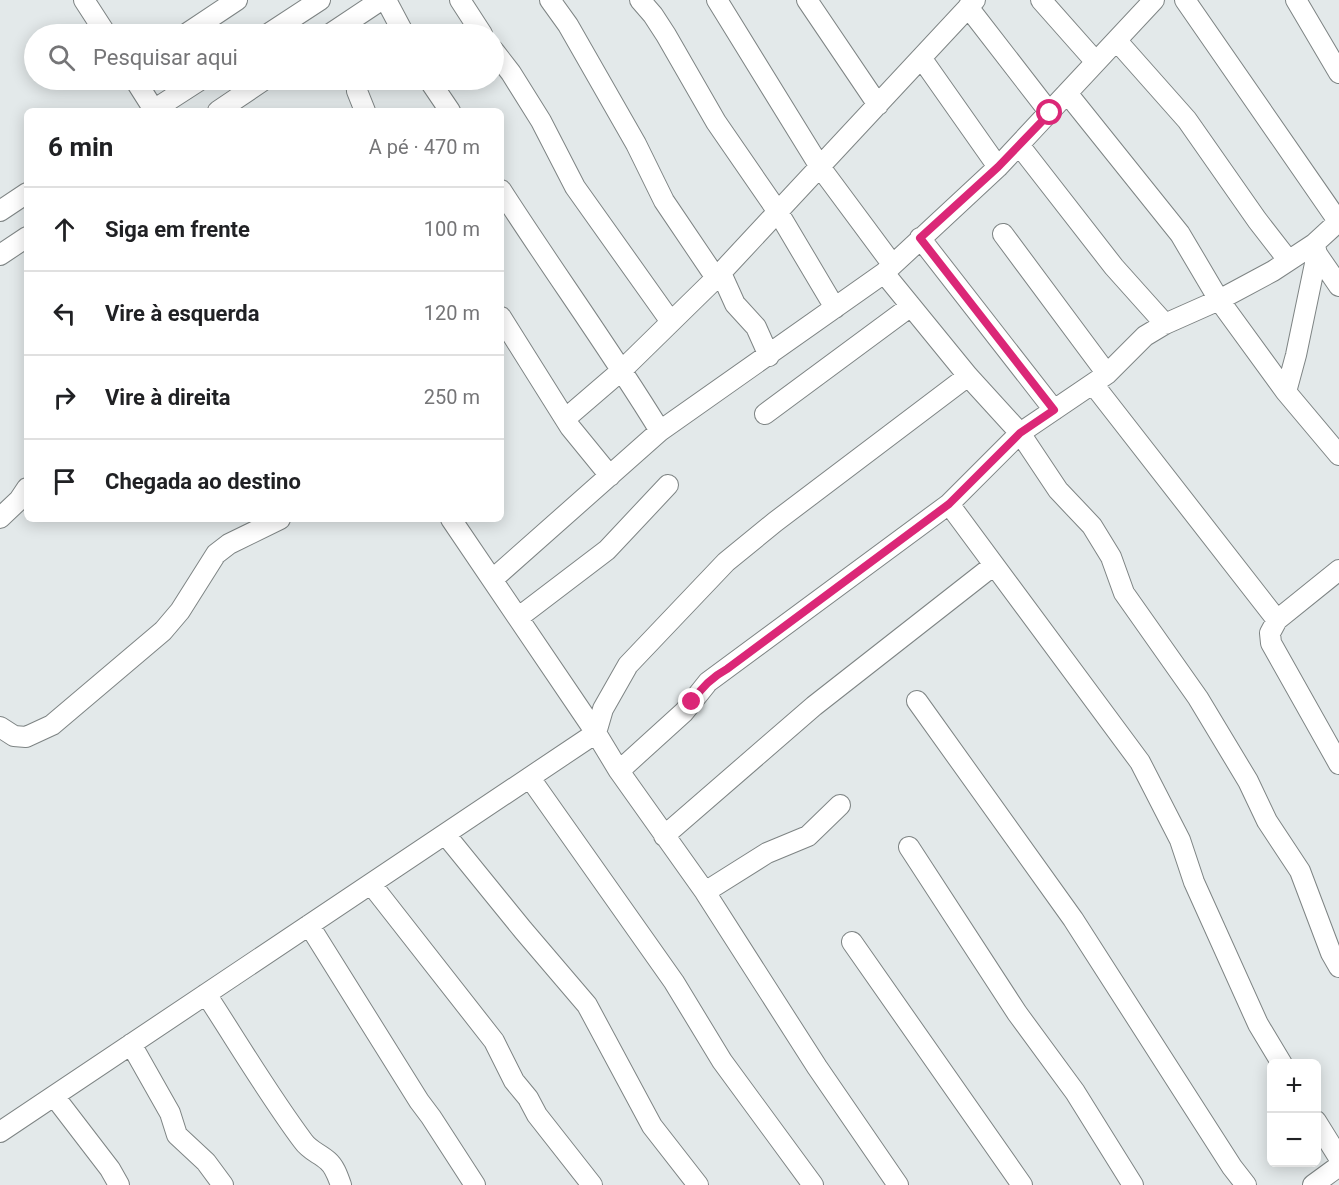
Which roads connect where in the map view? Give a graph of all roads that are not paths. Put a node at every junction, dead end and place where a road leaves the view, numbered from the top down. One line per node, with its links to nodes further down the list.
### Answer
1 (84, 0): 15 (street)
2 (237, 0): 16 (street)
3 (320, 0): 17 (street)
4 (383, 0): 18 (street); 19 (street)
5 (460, 0): 20 (street)
6 (550, 0): 51 (street)
7 (640, 0): 45 (street)
8 (717, 0): 40 (street)
9 (807, 0): 32 (street)
10 (1041, 0): 23 (street)
11 (1154, 0): 21 (street)
12 (1185, 0): 46 (street)
13 (1296, 0): 25 (street)
14 (972, 2): 22 (street); 38 (street)
15 (100, 24)
16 (201, 24)
17 (283, 24)
18 (358, 24)
19 (398, 24)
20 (476, 24)
21 (1117, 41): 23 (street); 54 (street)
22 (922, 58): 32 (street); 41 (street)
23 (1095, 61): 31 (street)
24 (504, 64): 62 (street)
25 (1339, 73)
26 (141, 90): 33 (street)
27 (184, 90): 34 (street)
28 (249, 90): 35 (street)
29 (357, 90): 36 (street)
30 (436, 90): 37 (street)
31 (1067, 93): 38 (street); 58 (street)
32 (878, 105): 40 (street)
33 (152, 108)
34 (156, 108)
35 (222, 108)
36 (364, 108)
37 (448, 108)
38 (1050, 113): 39 (street)
39 (1019, 145): 41 (street); 63 (street)
40 (820, 167): 45 (street); 55 (street)
41 (998, 167): 48 (street)
42 (24, 195): 44 (street)
43 (504, 195): 67 (street)
44 (0, 211)
45 (778, 212): 53 (street); 60 (street)
46 (1339, 221): 50 (street)
47 (1003, 234): 69 (street)
48 (920, 238): 55 (street); 71 (street)
49 (24, 239): 52 (street)
50 (1315, 249): 54 (street); 57 (street); 70 (street)
51 (699, 252): 53 (street); 56 (street)
52 (0, 255)
53 (735, 258): 56 (street)
54 (1288, 260): 58 (street)
55 (888, 269): 59 (street); 60 (street)
56 (718, 275): 62 (street); 64 (street)
57 (1339, 286)
58 (1219, 300): 63 (street); 70 (street)
59 (911, 306): 68 (street); 72 (street)
60 (835, 308): 65 (street)
61 (504, 322): 73 (street)
62 (671, 322): 67 (street)
63 (1165, 324): 69 (street)
64 (756, 327): 65 (street); 66 (street)
65 (799, 334): 66 (street)
66 (769, 356): 74 (street)
67 (622, 370): 73 (street); 74 (street)
68 (968, 376): 75 (street); 91 (street)
69 (1100, 379): 71 (street); 88 (street)
70 (1286, 392): 76 (street)
71 (1054, 410): 75 (street)
72 (765, 414)
73 (565, 419): 77 (street)
74 (660, 431): 77 (street)
75 (1020, 433): 80 (street); 103 (street)
76 (1339, 455)
77 (610, 476): 86 (street)
78 (668, 485): 87 (street)
79 (24, 492): 81 (street)
80 (949, 504): 84 (street); 93 (street)
81 (0, 518)
82 (273, 522): 90 (street)
83 (453, 522): 86 (street)
84 (994, 565): 97 (street); 106 (street)
85 (1339, 571): 88 (street)
86 (493, 579): 87 (street)
87 (519, 617): 91 (street)
88 (1277, 620): 92 (street)
89 (917, 701): 121 (street)
90 (0, 727)
91 (596, 733): 93 (street); 94 (street)
92 (1339, 764)
93 (619, 771): 97 (street)
94 (530, 778): 96 (street); 117 (street)
95 (840, 805): 100 (street)
96 (445, 834): 99 (street); 116 (street)
97 (664, 836): 100 (street)
98 (909, 847): 120 (street)
99 (371, 884): 101 (street); 115 (street)
100 (705, 892): 118 (street)
101 (309, 925): 104 (street); 114 (street)
102 (852, 942): 119 (street)
103 (1339, 967)
104 (206, 994): 105 (street); 113 (street)
105 (131, 1044): 107 (street); 112 (street)
106 (1279, 1059)
107 (54, 1096): 109 (street); 111 (street)
108 (1321, 1128): 110 (street)
109 (0, 1132)
110 (1339, 1158)
111 (119, 1185)
112 (222, 1185)
113 (341, 1185)
114 (475, 1185)
115 (592, 1185)
116 (698, 1185)
117 (813, 1185)
118 (898, 1185)
119 (1022, 1185)
120 (1132, 1185)
121 (1246, 1185)

